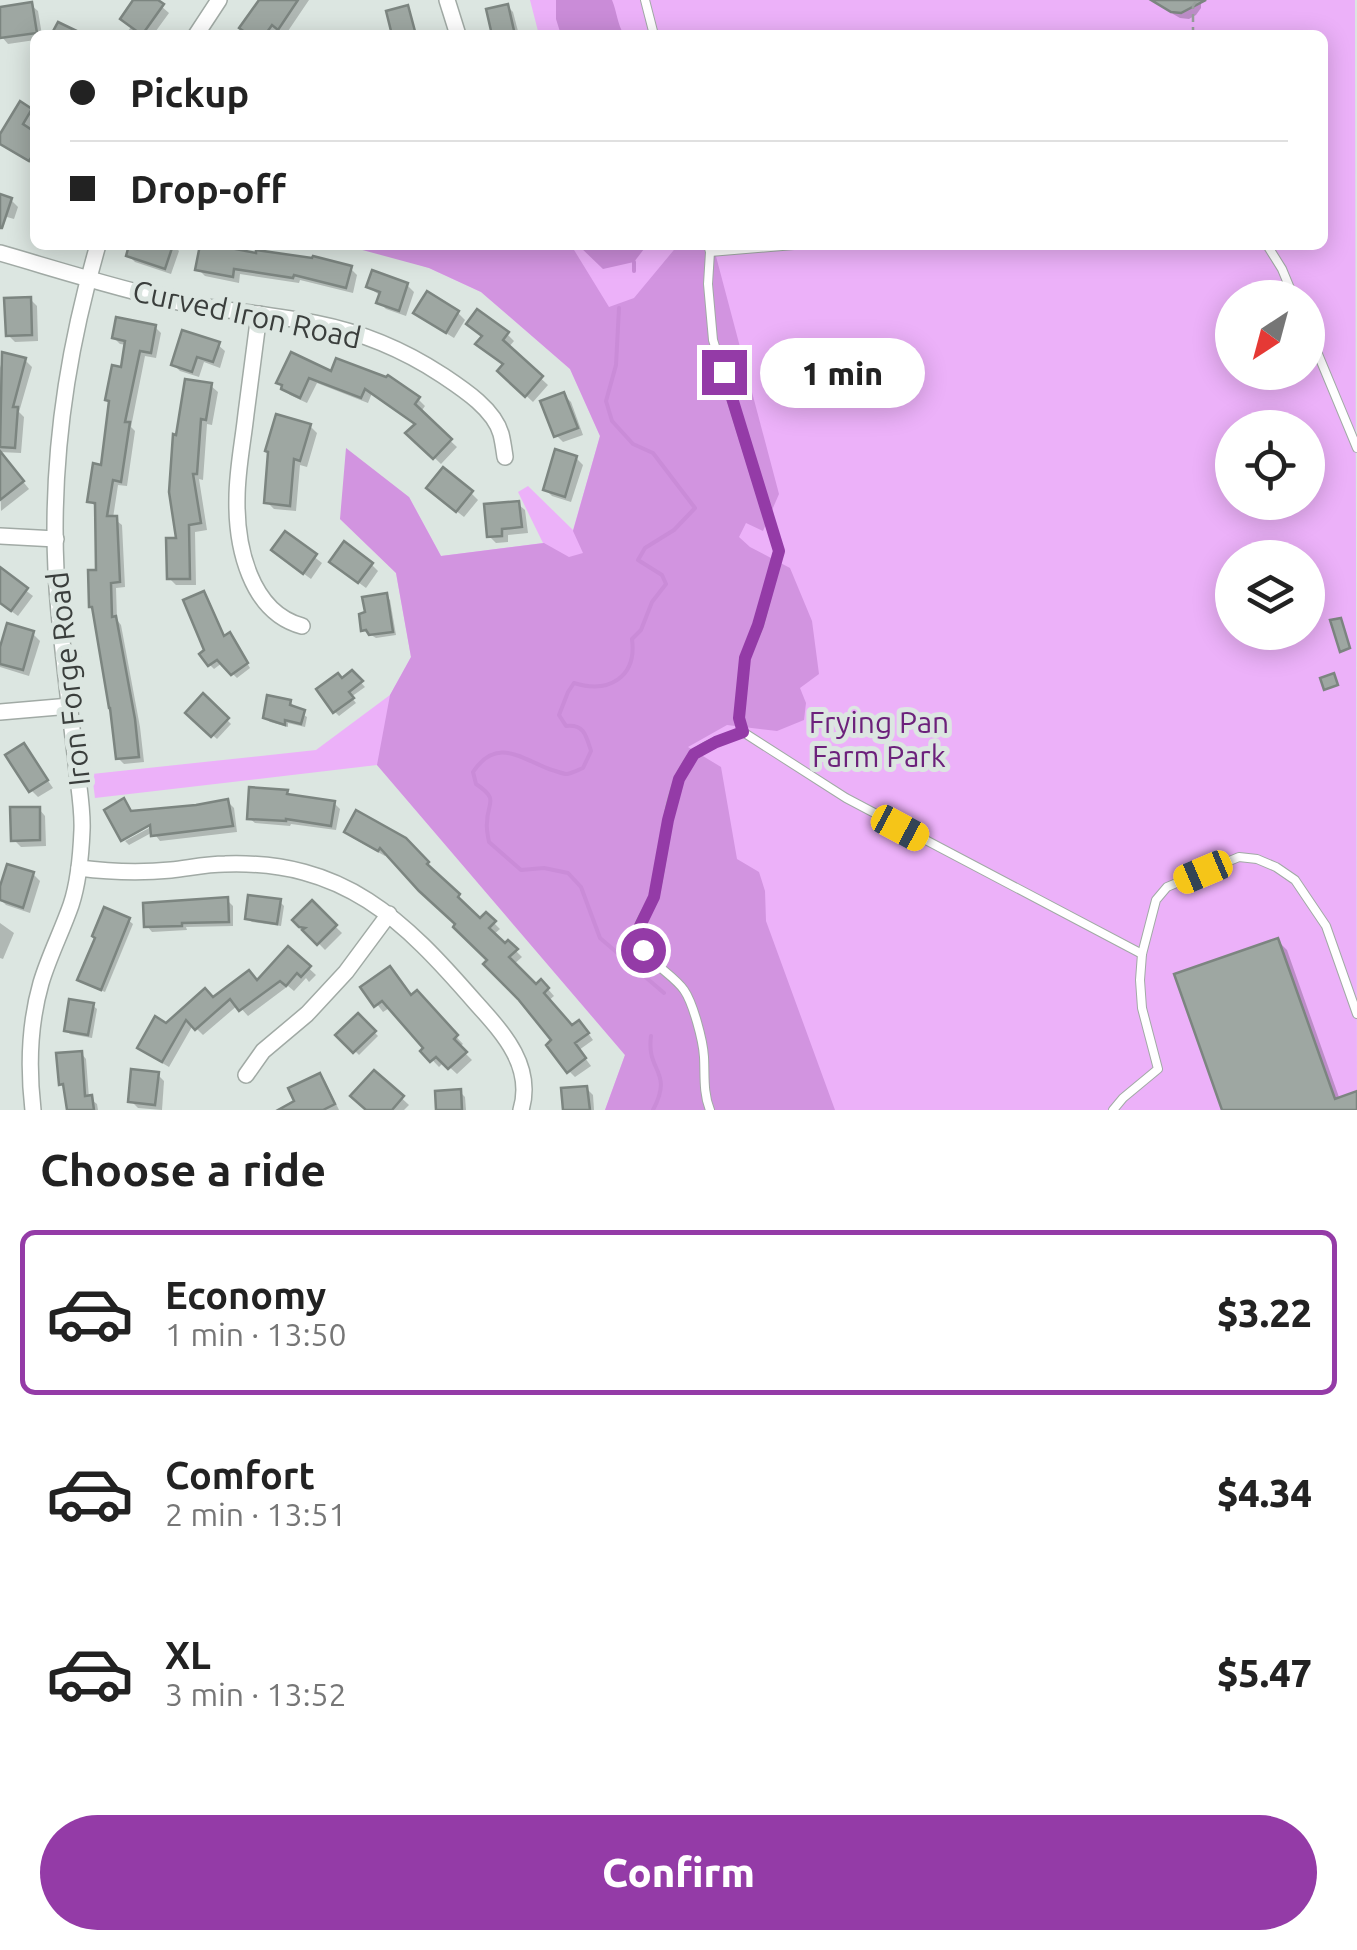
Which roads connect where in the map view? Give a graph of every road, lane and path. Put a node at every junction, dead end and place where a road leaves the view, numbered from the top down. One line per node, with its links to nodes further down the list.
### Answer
1 (219, 0): 5 (street)
2 (446, 0): 6 (street)
3 (645, 0): 7 (lane)
4 (1197, 0): 8 (path)
5 (199, 30)
6 (456, 30)
7 (653, 30)
8 (1193, 30)
9 (97, 250): 13 (street, Iron Forge Road)
10 (709, 250): 24 (lane)
11 (1270, 250): 14 (lane)
12 (0, 254): 13 (street, Curved Iron Road)
13 (89, 278): 15 (street, Curved Iron Road); 20 (street, Iron Forge Road)
14 (1287, 280)
15 (259, 314): 18 (street, Curved Iron Road); 21 (street)
16 (1325, 371): 17 (lane)
17 (1357, 448)
18 (505, 457)
19 (0, 536): 20 (street)
20 (56, 539): 22 (street, Iron Forge Road)
21 (302, 626)
22 (70, 706): 23 (street); 25 (street, Iron Forge Road)
23 (0, 712)
24 (743, 732): 27 (lane); 32 (lane)
25 (80, 868): 26 (street); 30 (street, Iron Forge Road)
26 (390, 914): 29 (street); 31 (street)
27 (1142, 954): 28 (lane); 33 (lane)
28 (1357, 1014)
29 (246, 1075)
30 (33, 1110)
31 (521, 1110)
32 (710, 1110)
33 (1113, 1110)

